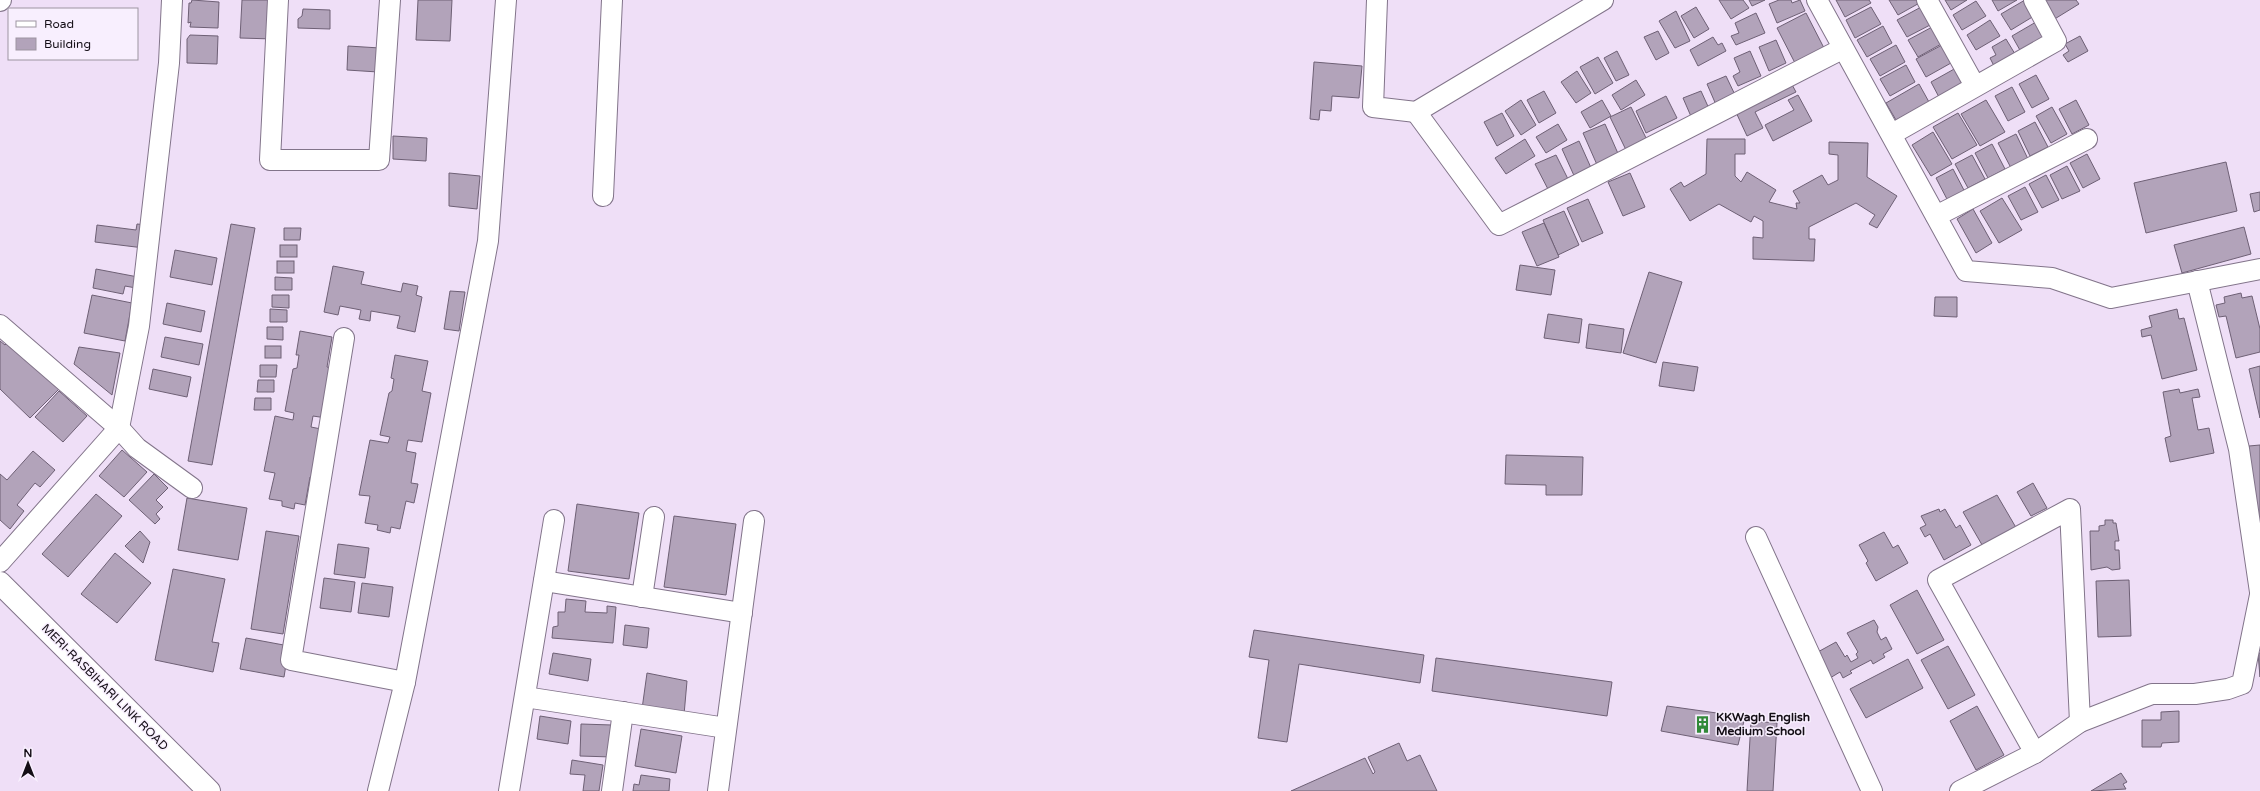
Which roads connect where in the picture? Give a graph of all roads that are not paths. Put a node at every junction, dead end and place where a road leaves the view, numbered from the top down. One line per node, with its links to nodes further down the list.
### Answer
1 (172, 0): 22 (street)
2 (278, 0): 3 (street)
3 (390, 0)
4 (506, 0): 35 (street)
5 (612, 0): 16 (street)
6 (1377, 0): 13 (street)
7 (1603, 0): 13 (street)
8 (1817, 0): 11 (street)
9 (1927, 0): 12 (street)
10 (2034, 0): 12 (street)
11 (1842, 49): 13 (street); 14 (street)
12 (1975, 86): 14 (street)
13 (1416, 112)
14 (1892, 134): 17 (street)
15 (2087, 139): 17 (street)
16 (603, 196)
17 (1936, 216): 19 (street)
18 (2260, 269): 19 (street)
19 (2197, 281): 31 (street)
20 (0, 325): 22 (street)
21 (344, 338): 35 (street)
22 (119, 428): 23 (street); 28 (street)
23 (192, 488)
24 (654, 517): 33 (street)
25 (554, 520): 29 (street)
26 (754, 521): 34 (street)
27 (1756, 537): 46 (street)
28 (0, 562)
29 (544, 581): 33 (street); 36 (street)
30 (0, 583): 41 (main road, MERI-RASBIHARI LINK ROAD)
31 (2260, 592)
32 (2260, 595): 38 (street)
33 (642, 597): 34 (street)
34 (742, 613): 39 (street)
35 (405, 682): 42 (street)
36 (525, 697): 37 (street); 43 (street)
37 (623, 712): 39 (street); 44 (street)
38 (2080, 722): 40 (street); 40 (street)
39 (726, 728): 45 (street)
40 (2035, 753): 47 (street)
41 (209, 791)
42 (378, 791)
43 (509, 791)
44 (612, 791)
45 (718, 791)
46 (1872, 791)
47 (1960, 791)

